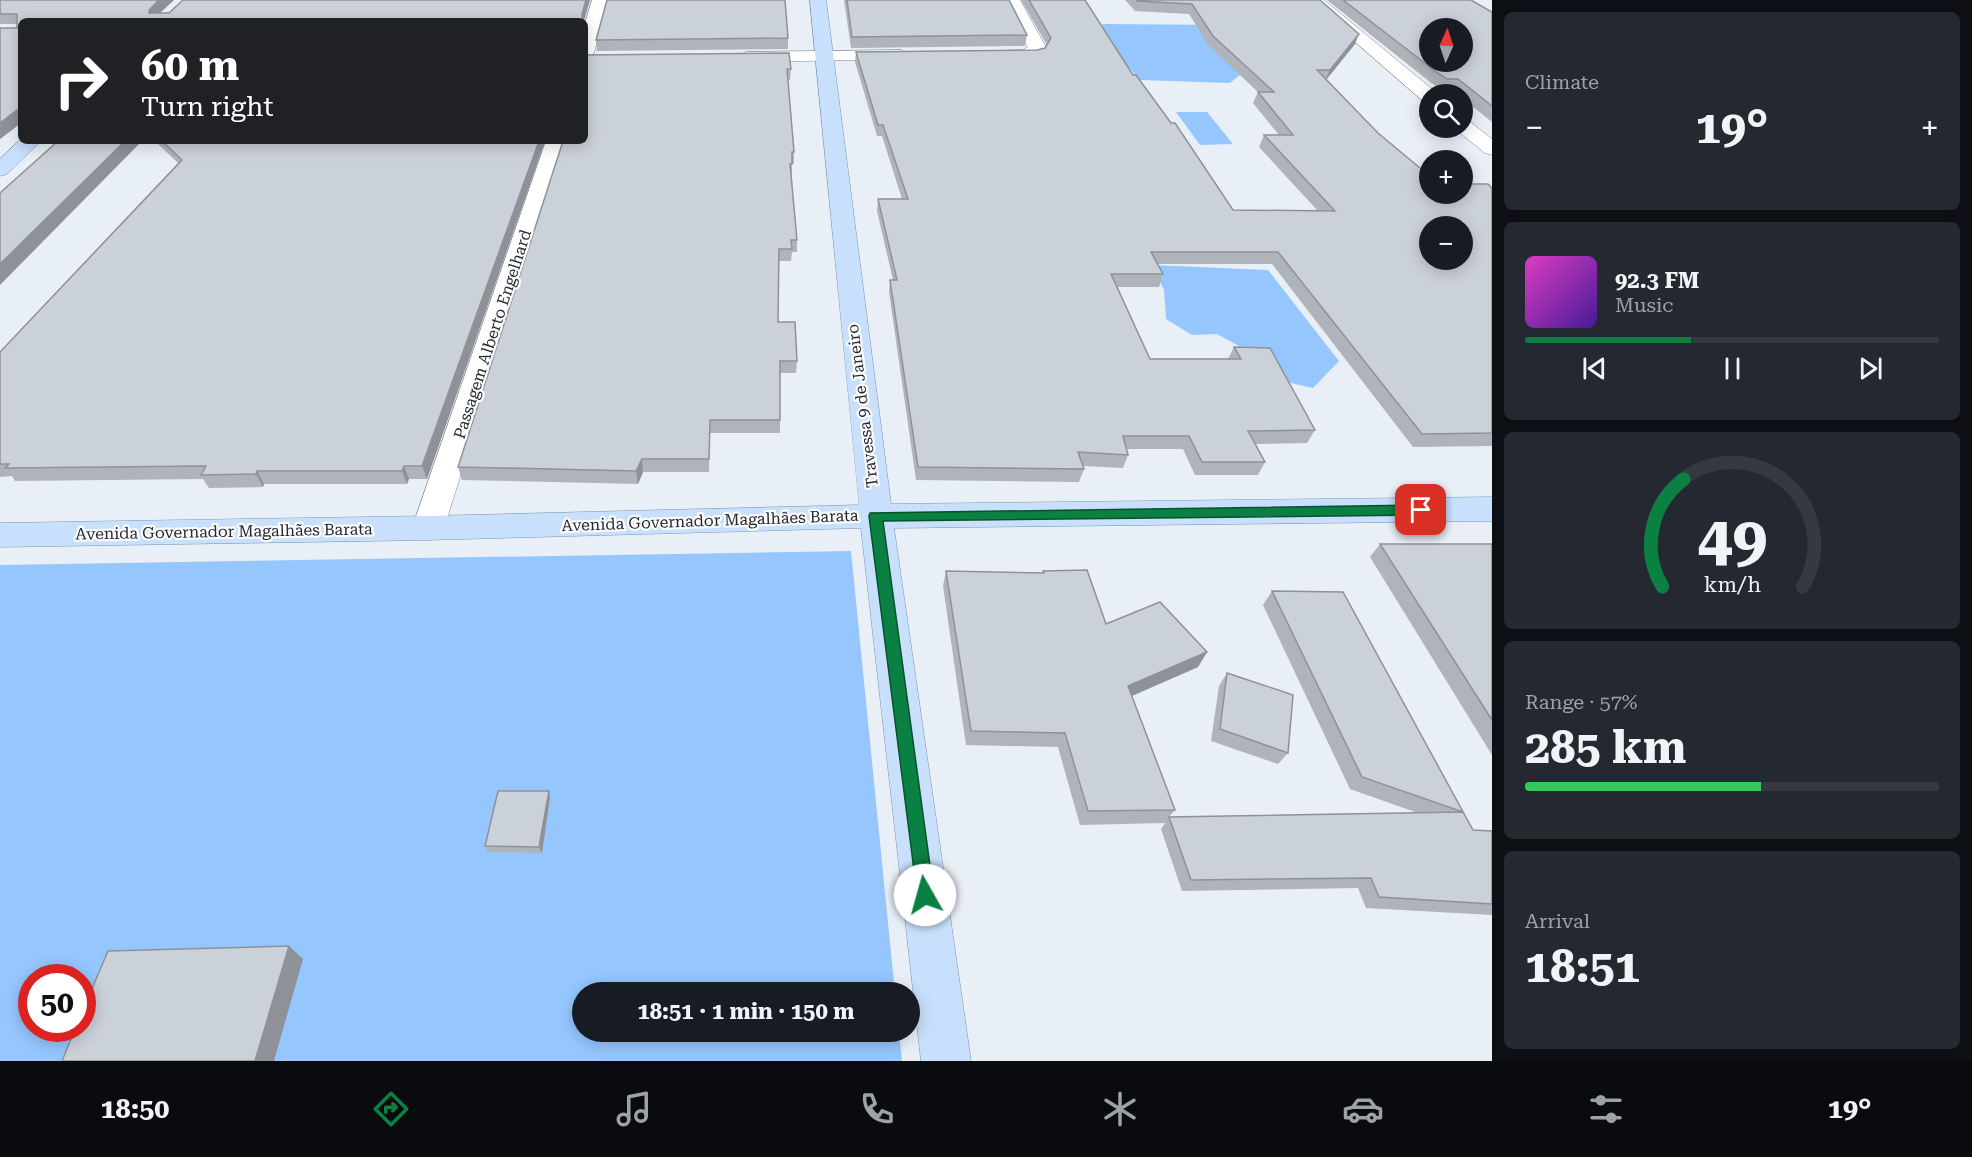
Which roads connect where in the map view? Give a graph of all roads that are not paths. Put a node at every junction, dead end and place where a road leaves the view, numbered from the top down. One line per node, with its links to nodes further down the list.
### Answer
1 (600, 0): 8 (street)
2 (818, 0): 7 (main road, Travessa 9 de Janeiro)
3 (1315, 0): 10 (street)
4 (1015, 6): 6 (street)
5 (913, 55): 7 (street)
6 (976, 55)
7 (824, 56): 9 (street); 17 (main road, Travessa 9 de Janeiro)
8 (589, 57)
9 (733, 57)
10 (1419, 88)
11 (1473, 133): 14 (street)
12 (29, 144): 15 (main road)
13 (555, 144): 18 (street, Passagem Alberto Engelhard)
14 (1492, 149)
15 (0, 170)
16 (1492, 509): 17 (main road, Avenida Governador Magalhães Barata)
17 (875, 516): 18 (main road, Avenida Governador Magalhães Barata); 20 (main road, Travessa 9 de Janeiro)
18 (428, 528): 19 (main road, Avenida Governador Magalhães Barata)
19 (0, 535)
20 (946, 1061)

